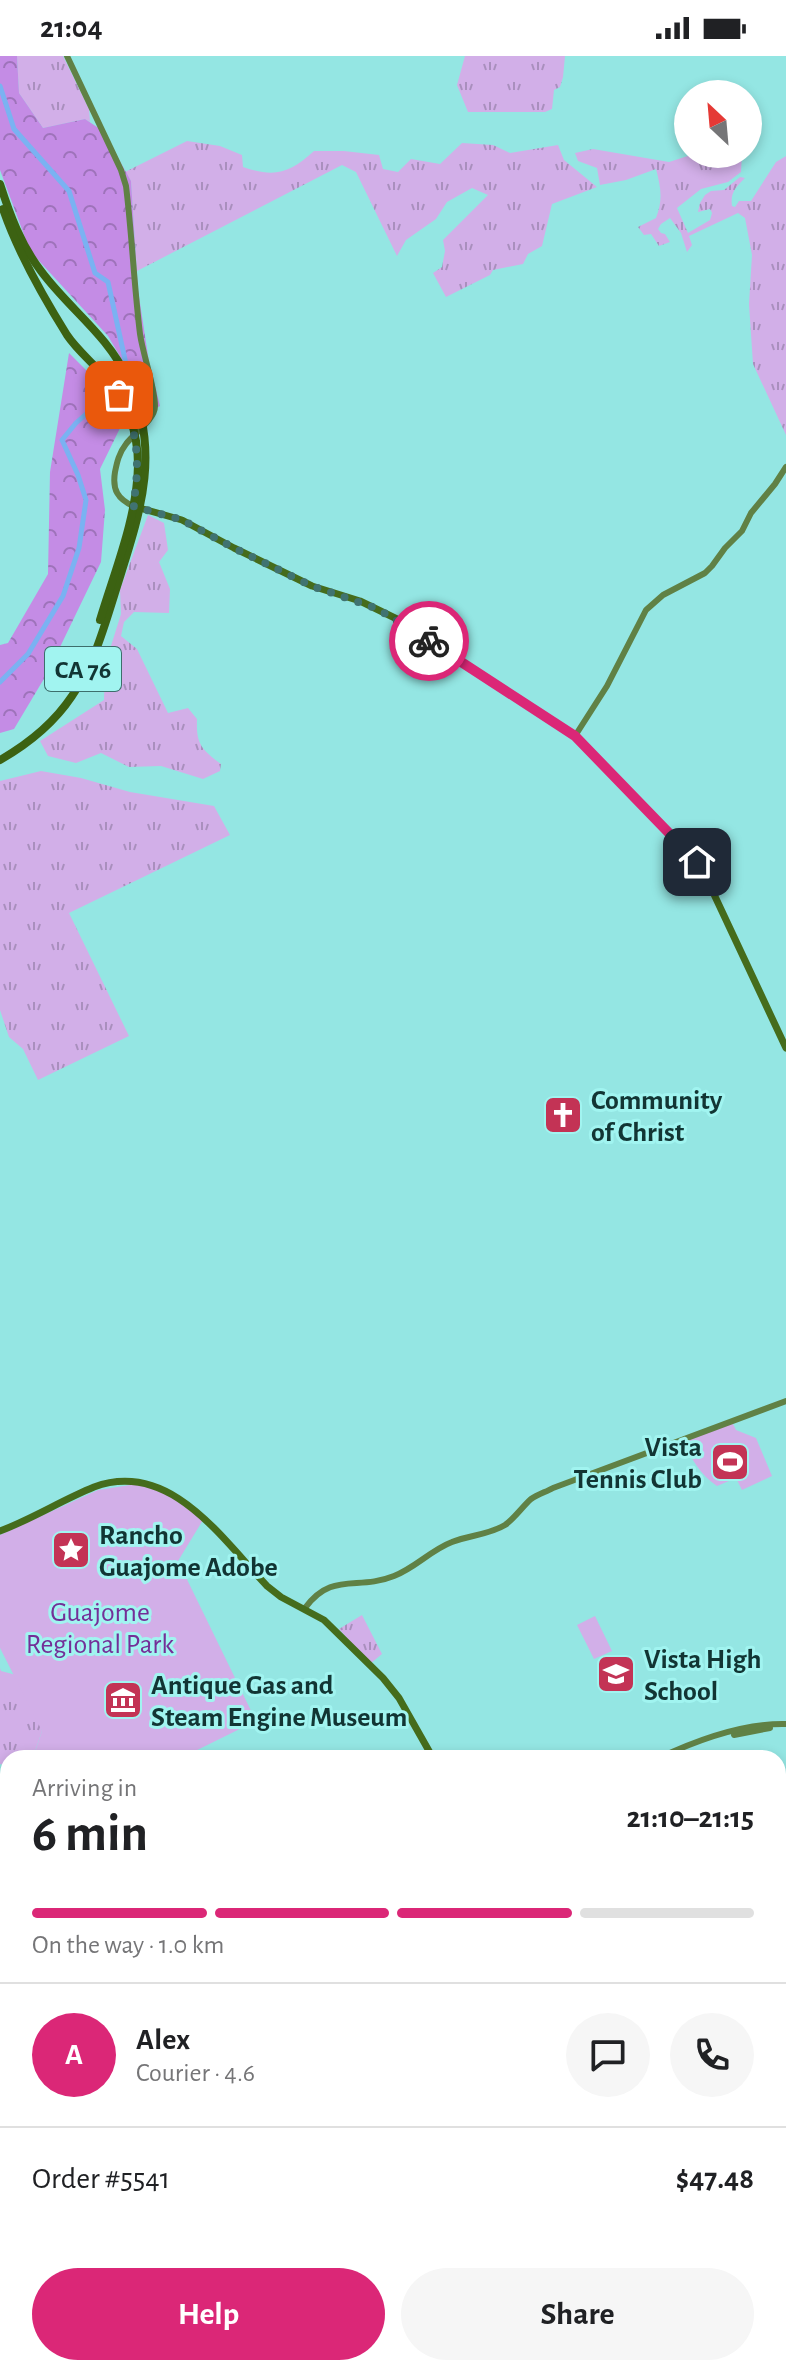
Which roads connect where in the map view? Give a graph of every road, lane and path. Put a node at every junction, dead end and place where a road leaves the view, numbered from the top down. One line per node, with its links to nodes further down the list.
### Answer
1 (67, 56): 6 (main road)
2 (0, 184): 4 (highway, CA 76)
3 (0, 201): 4 (highway, CA 76)
4 (140, 437): 6 (highway, CA 76)
5 (786, 467): 7 (main road)
6 (137, 507): 7 (main road); 8 (highway, CA 76)
7 (575, 736): 9 (main road)
8 (0, 757)
9 (786, 1048)
10 (786, 1401): 12 (main road)
11 (0, 1531): 12 (main road)
12 (305, 1608): 14 (main road)
13 (786, 1726): 15 (main road); 16 (main road)
14 (428, 1750)
15 (677, 1750)
16 (688, 1750)

